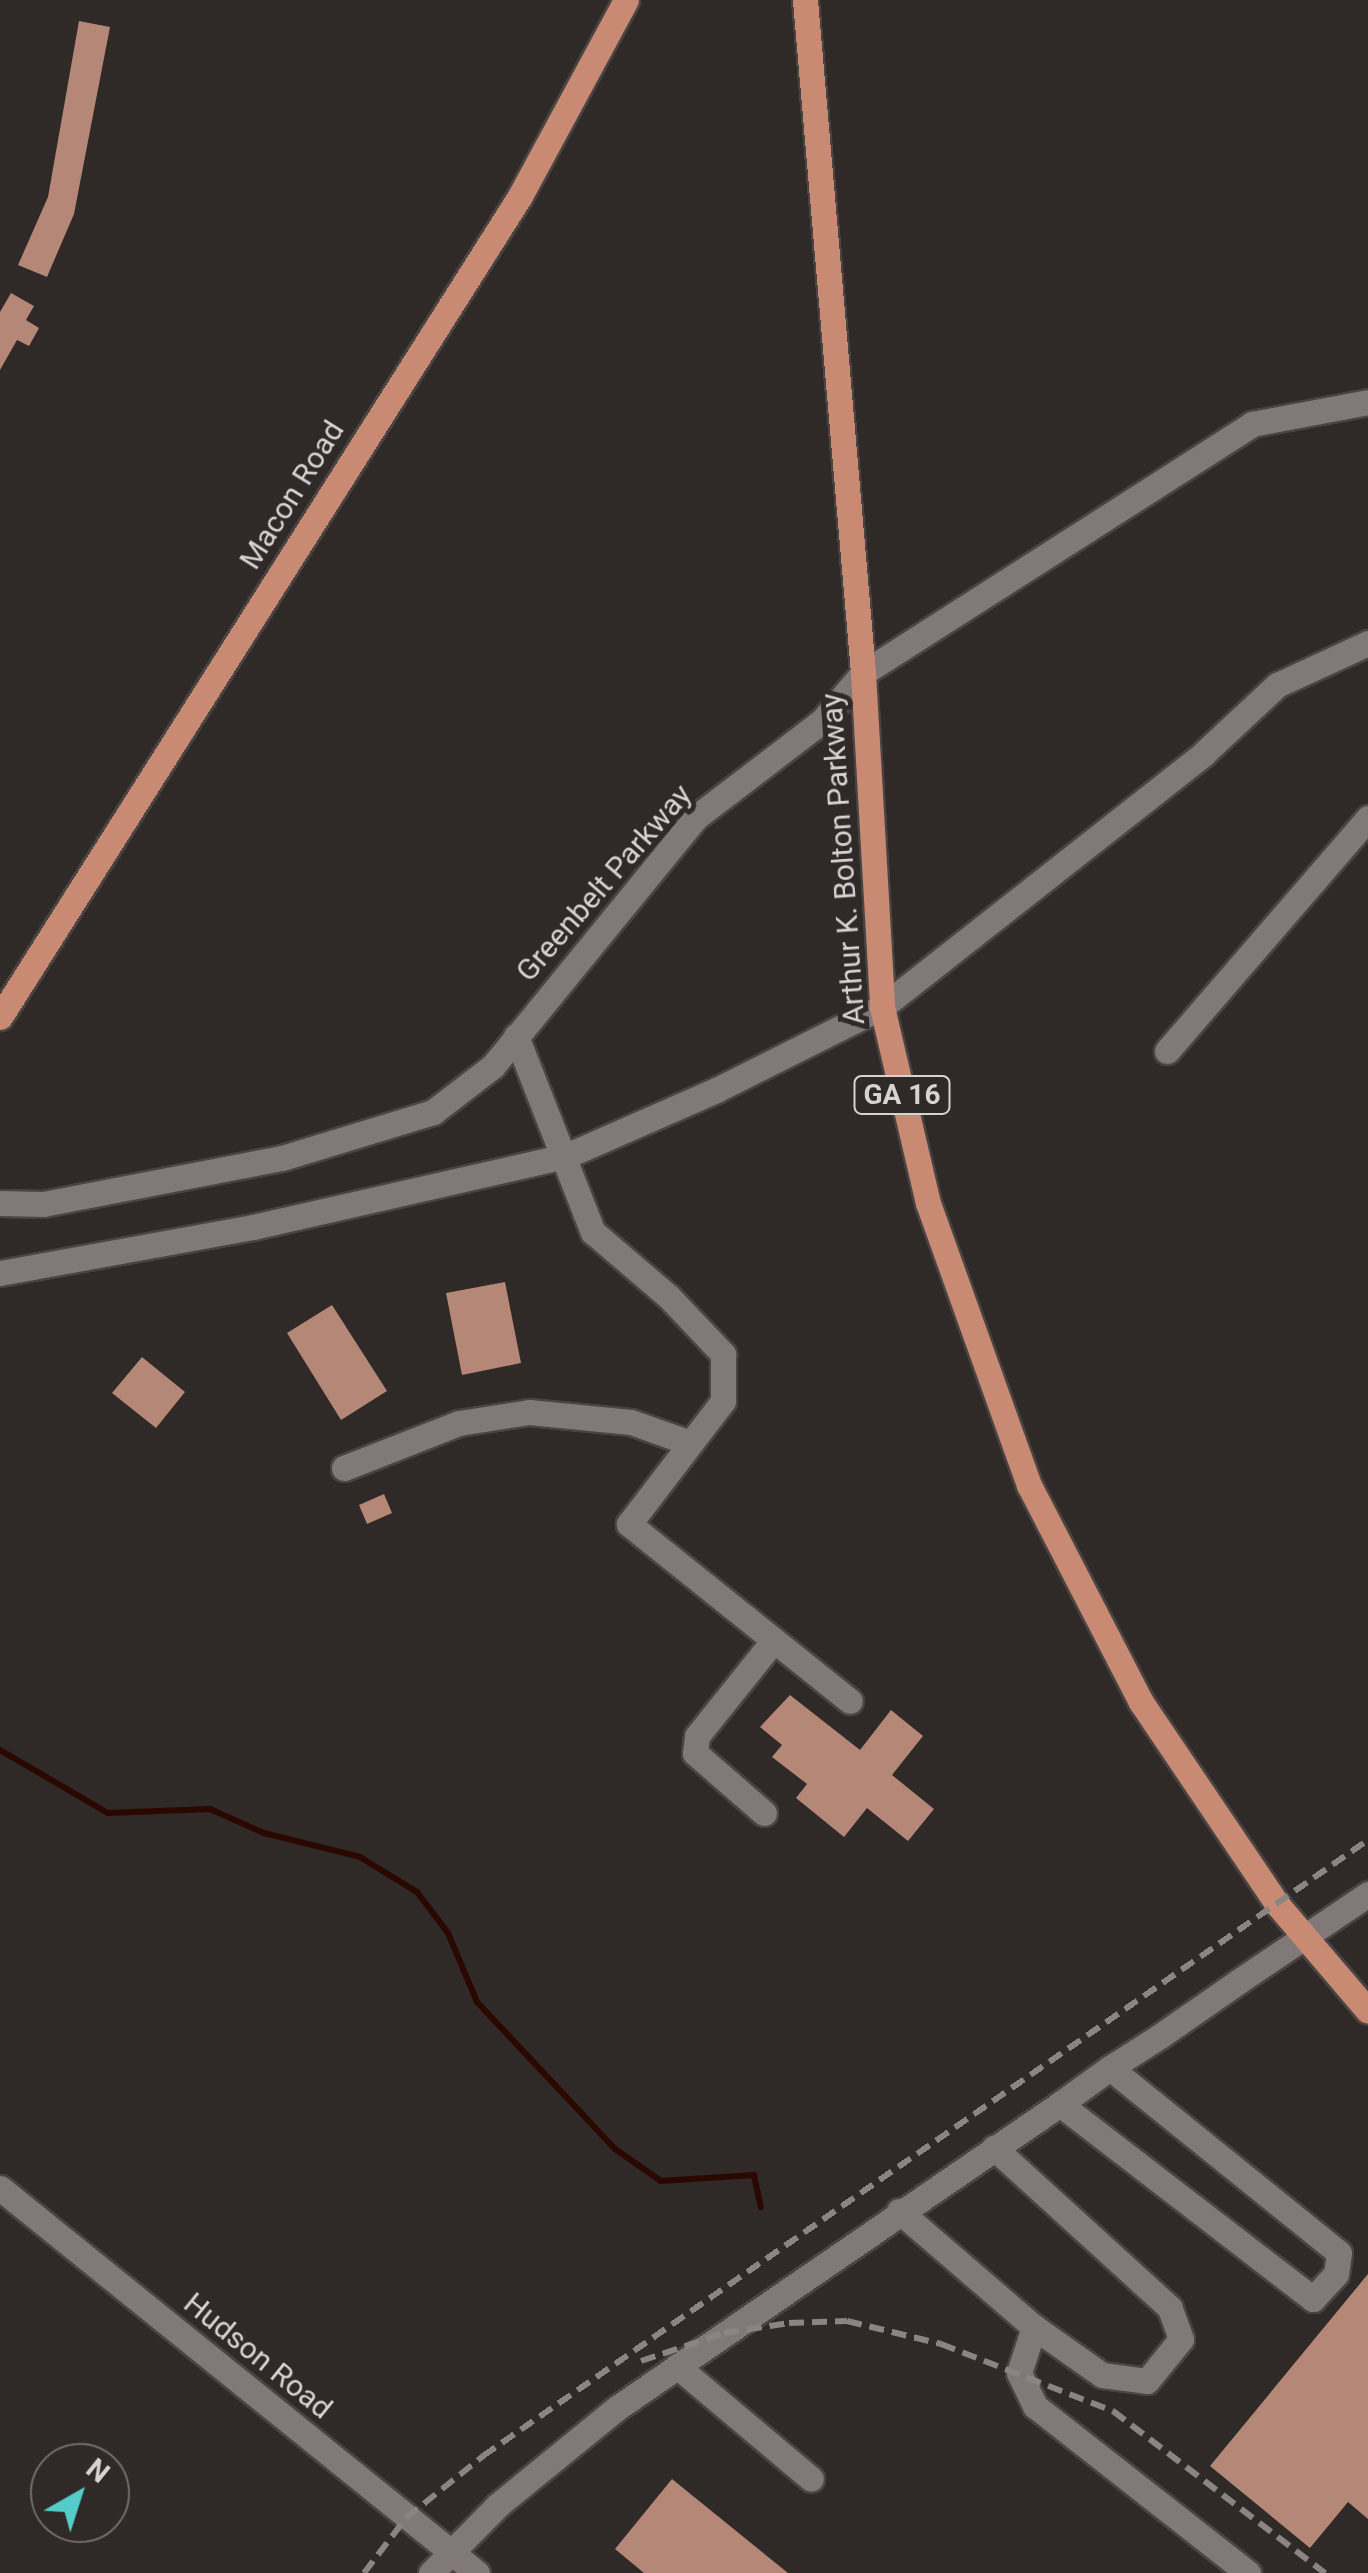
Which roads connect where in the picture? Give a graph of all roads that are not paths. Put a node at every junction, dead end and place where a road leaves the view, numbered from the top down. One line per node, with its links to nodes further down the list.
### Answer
1 (626, 0): 8 (main road, Macon Road)
2 (805, 0): 5 (main road, Arthur K. Bolton Parkway / GA 16)
3 (1368, 402): 5 (street, Greenbelt Parkway)
4 (1368, 644): 7 (street)
5 (863, 673): 7 (main road, Arthur K. Bolton Parkway / GA 16); 9 (street, Greenbelt Parkway)
6 (1368, 818): 10 (street)
7 (882, 1007): 11 (street); 20 (main road, Arthur K. Bolton Parkway / GA 16)
8 (0, 1017)
9 (516, 1036): 11 (street); 12 (street, Greenbelt Parkway)
10 (1167, 1052)
11 (566, 1156): 13 (street); 14 (street)
12 (0, 1203)
13 (0, 1273)
14 (690, 1442): 15 (street); 16 (street)
15 (344, 1468)
16 (773, 1641): 17 (street); 18 (street)
17 (850, 1701)
18 (764, 1814)
19 (1368, 1894): 20 (street)
20 (1305, 1936): 21 (main road, Arthur K. Bolton Parkway / GA 16); 22 (street)
21 (1368, 2011)
22 (1110, 2068): 23 (street); 23 (street)
23 (1060, 2104): 24 (street)
24 (994, 2148): 26 (street); 27 (street)
25 (0, 2188): 30 (street, Hudson Road)
26 (899, 2212): 27 (street); 28 (street)
27 (1034, 2327): 33 (street)
28 (677, 2366): 29 (street); 30 (street)
29 (811, 2479)
30 (449, 2552): 31 (street); 32 (street, Hudson Road)
31 (431, 2573)
32 (477, 2573)
33 (1248, 2573)

